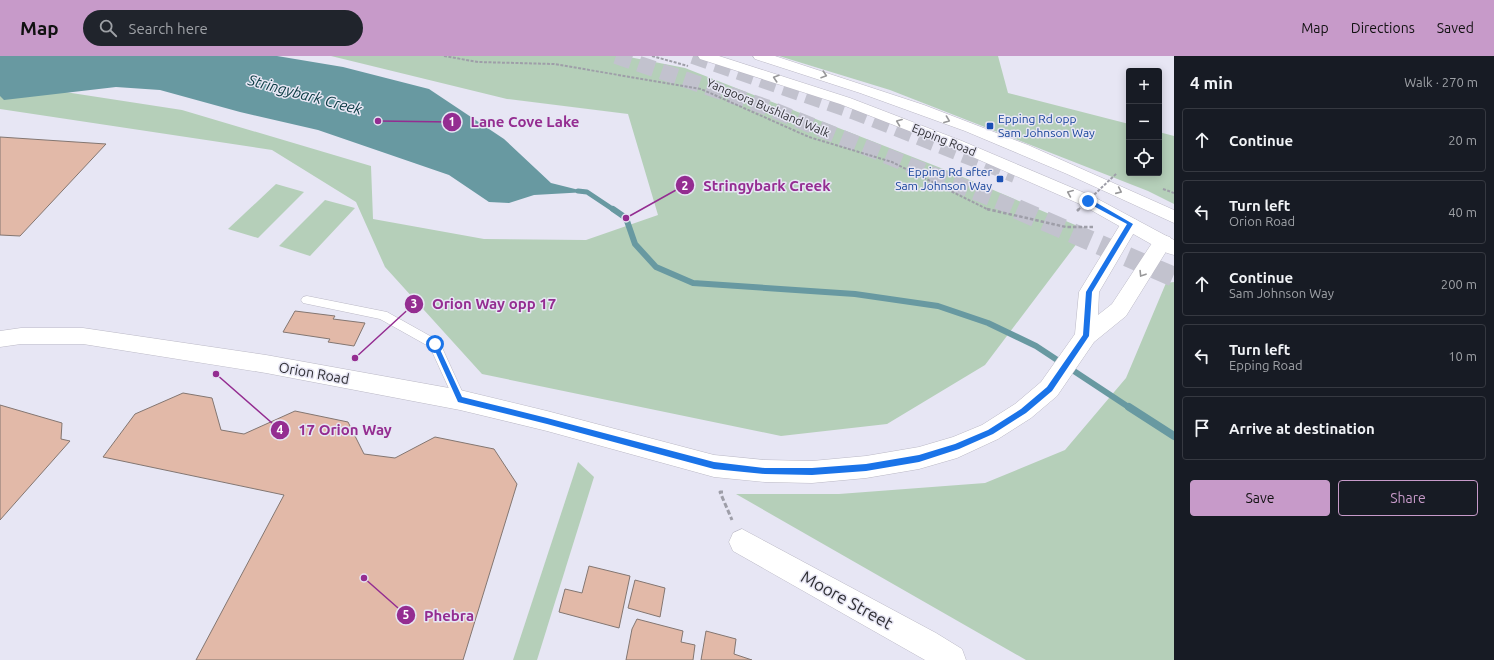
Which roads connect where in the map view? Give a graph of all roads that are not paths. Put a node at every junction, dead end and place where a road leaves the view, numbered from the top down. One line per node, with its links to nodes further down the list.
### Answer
1 (705, 56): 5 (street, Epping Road, one-way to 1)
2 (760, 56): 3 (street, Epping Road, one-way to 3)
3 (1146, 204): 4 (street, Epping Road); 5 (street)
4 (1174, 217)
5 (1130, 224): 6 (street, Epping Road); 8 (street)
6 (1170, 240): 8 (street, one-way to 8)
7 (307, 300): 10 (lane)
8 (1086, 336): 10 (street, Orion Road)
9 (0, 339): 10 (street, Orion Road)
10 (460, 400)
11 (742, 542): 12 (street, Moore Street)
12 (951, 660)

